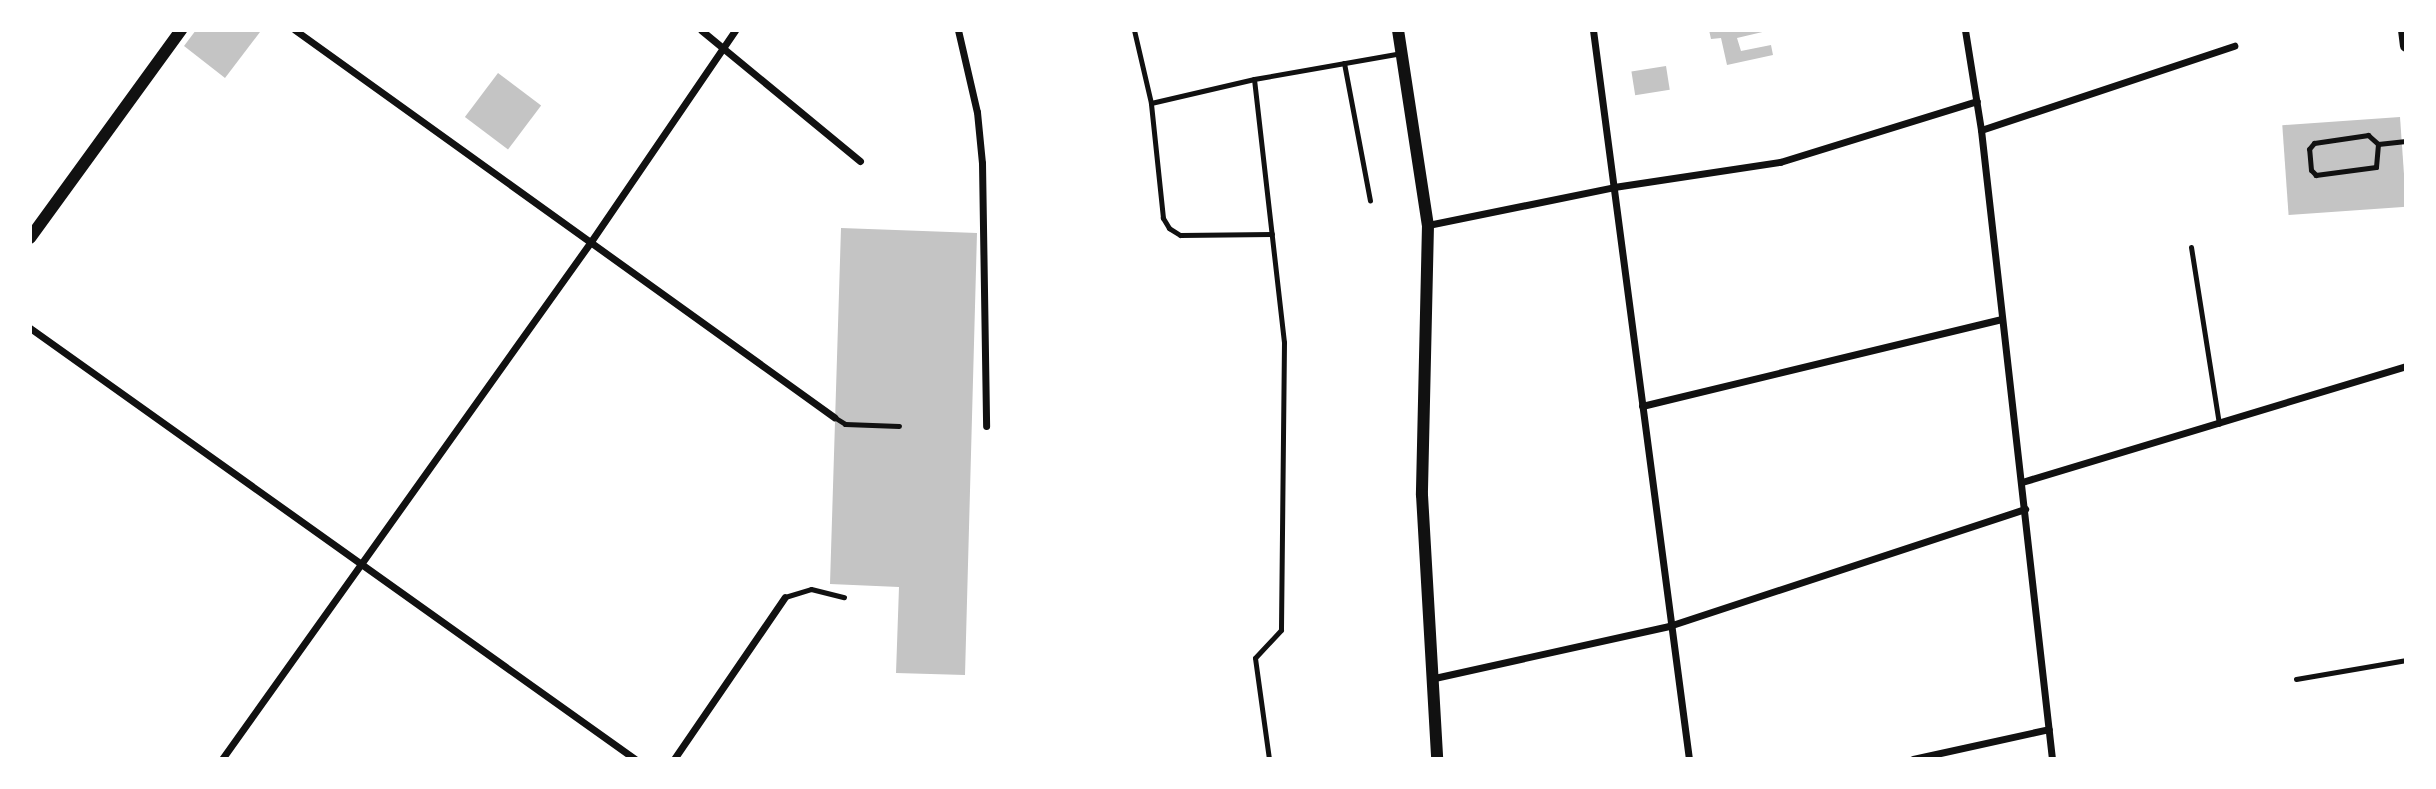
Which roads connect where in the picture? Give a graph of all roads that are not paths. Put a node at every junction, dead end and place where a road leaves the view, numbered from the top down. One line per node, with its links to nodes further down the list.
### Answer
1 (181, 30): 27 (street)
2 (295, 30): 28 (street)
3 (701, 30): 11 (street)
4 (735, 30): 11 (street)
5 (958, 30): 37 (street)
6 (1134, 30): 18 (lane)
7 (1398, 30): 14 (street)
8 (1593, 30): 23 (street)
9 (1965, 30): 17 (street)
10 (2404, 30): 13 (street)
11 (723, 46): 22 (street); 28 (street)
12 (2234, 46): 19 (street)
13 (2406, 46)
14 (1402, 53): 15 (lane); 25 (street)
15 (1344, 63): 16 (lane); 24 (lane)
16 (1254, 79): 18 (lane); 26 (lane)
17 (1977, 101): 19 (street); 23 (street)
18 (1151, 103): 26 (lane)
19 (1981, 130): 30 (street)
20 (2406, 141): 21 (lane)
21 (2378, 144): 21 (lane)
22 (860, 161)
23 (1614, 187): 25 (street); 33 (street)
24 (1370, 201)
25 (1428, 225): 45 (street)
26 (1272, 234): 51 (lane)
27 (30, 238)
28 (592, 240): 34 (street); 40 (street)
29 (2191, 247): 35 (lane)
30 (2001, 319): 33 (street); 38 (street)
31 (30, 328): 40 (street)
32 (2406, 366): 35 (street)
33 (1642, 406): 43 (street)
34 (834, 417): 36 (lane)
35 (2220, 424): 38 (street)
36 (899, 426)
37 (986, 426)
38 (2022, 482): 39 (street)
39 (2025, 509): 43 (street); 47 (street)
40 (361, 563): 48 (street); 49 (street)
41 (785, 597): 42 (lane); 50 (street)
42 (844, 597)
43 (1669, 626): 45 (street); 53 (street)
44 (2406, 660): 46 (lane)
45 (1430, 679): 52 (street)
46 (2296, 679)
47 (2049, 729): 54 (street); 55 (street)
48 (222, 759)
49 (635, 759)
50 (674, 759)
51 (1269, 759)
52 (1437, 759)
53 (1689, 759)
54 (1913, 759)
55 (2052, 759)

